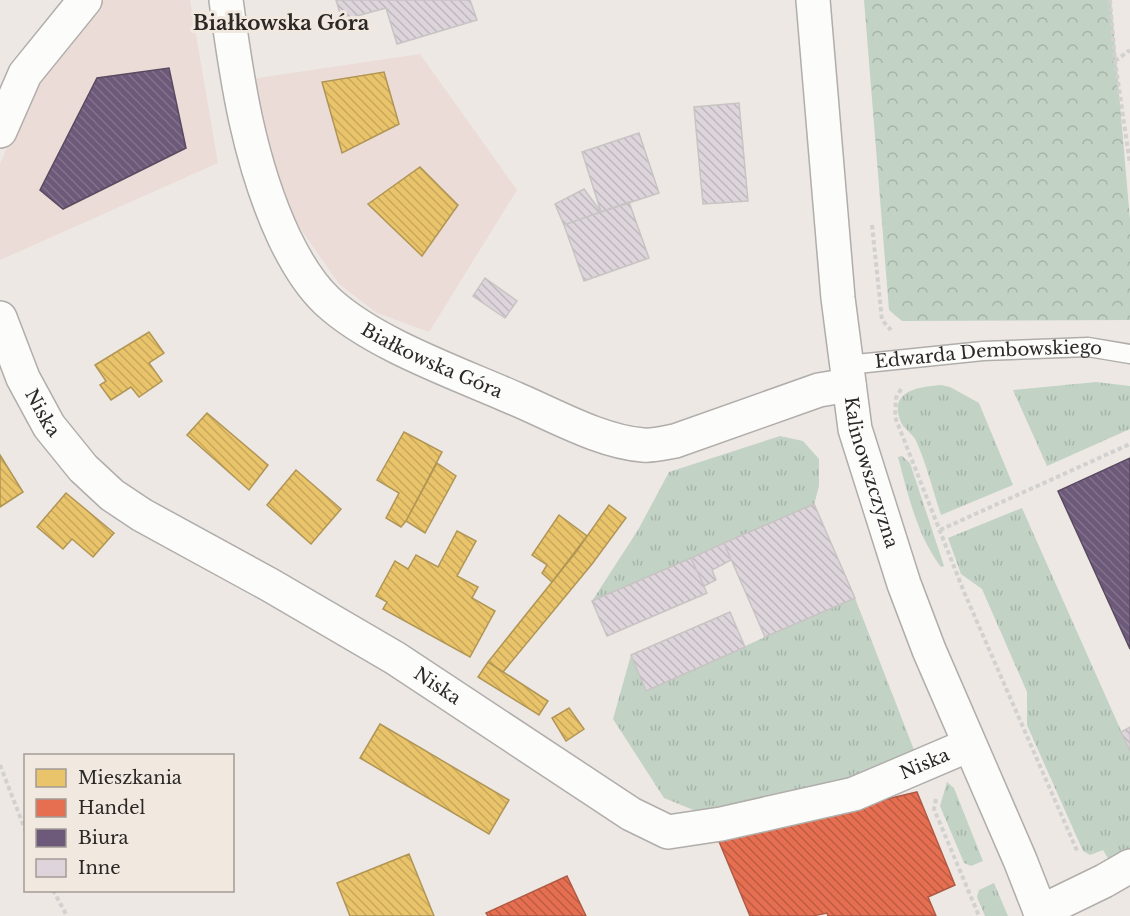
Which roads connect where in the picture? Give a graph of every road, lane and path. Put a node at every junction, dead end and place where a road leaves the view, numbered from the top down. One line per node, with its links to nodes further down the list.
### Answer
1 (84, 0): 7 (street)
2 (226, 0): 11 (street, Białkowska Góra)
3 (813, 0): 11 (street, Kalinowszczyzna)
4 (1110, 0): 6 (path)
5 (1130, 50): 6 (path)
6 (1115, 60): 8 (path)
7 (0, 130)
8 (1130, 165)
9 (0, 318): 16 (street, Niska)
10 (1130, 354): 11 (lane, Edwarda Dembowskiego)
11 (848, 375): 15 (street, Kalinowszczyzna)
12 (902, 388): 14 (path)
13 (1130, 444): 14 (path)
14 (940, 530): 19 (path)
15 (969, 745): 16 (street, Niska); 22 (street, Kalinowszczyzna)
16 (932, 762): 24 (path)
17 (0, 765): 18 (path)
18 (24, 827)
19 (1080, 856)
20 (1130, 866): 22 (street)
21 (54, 892): 23 (path)
22 (1041, 914)
23 (67, 916)
24 (978, 916)

